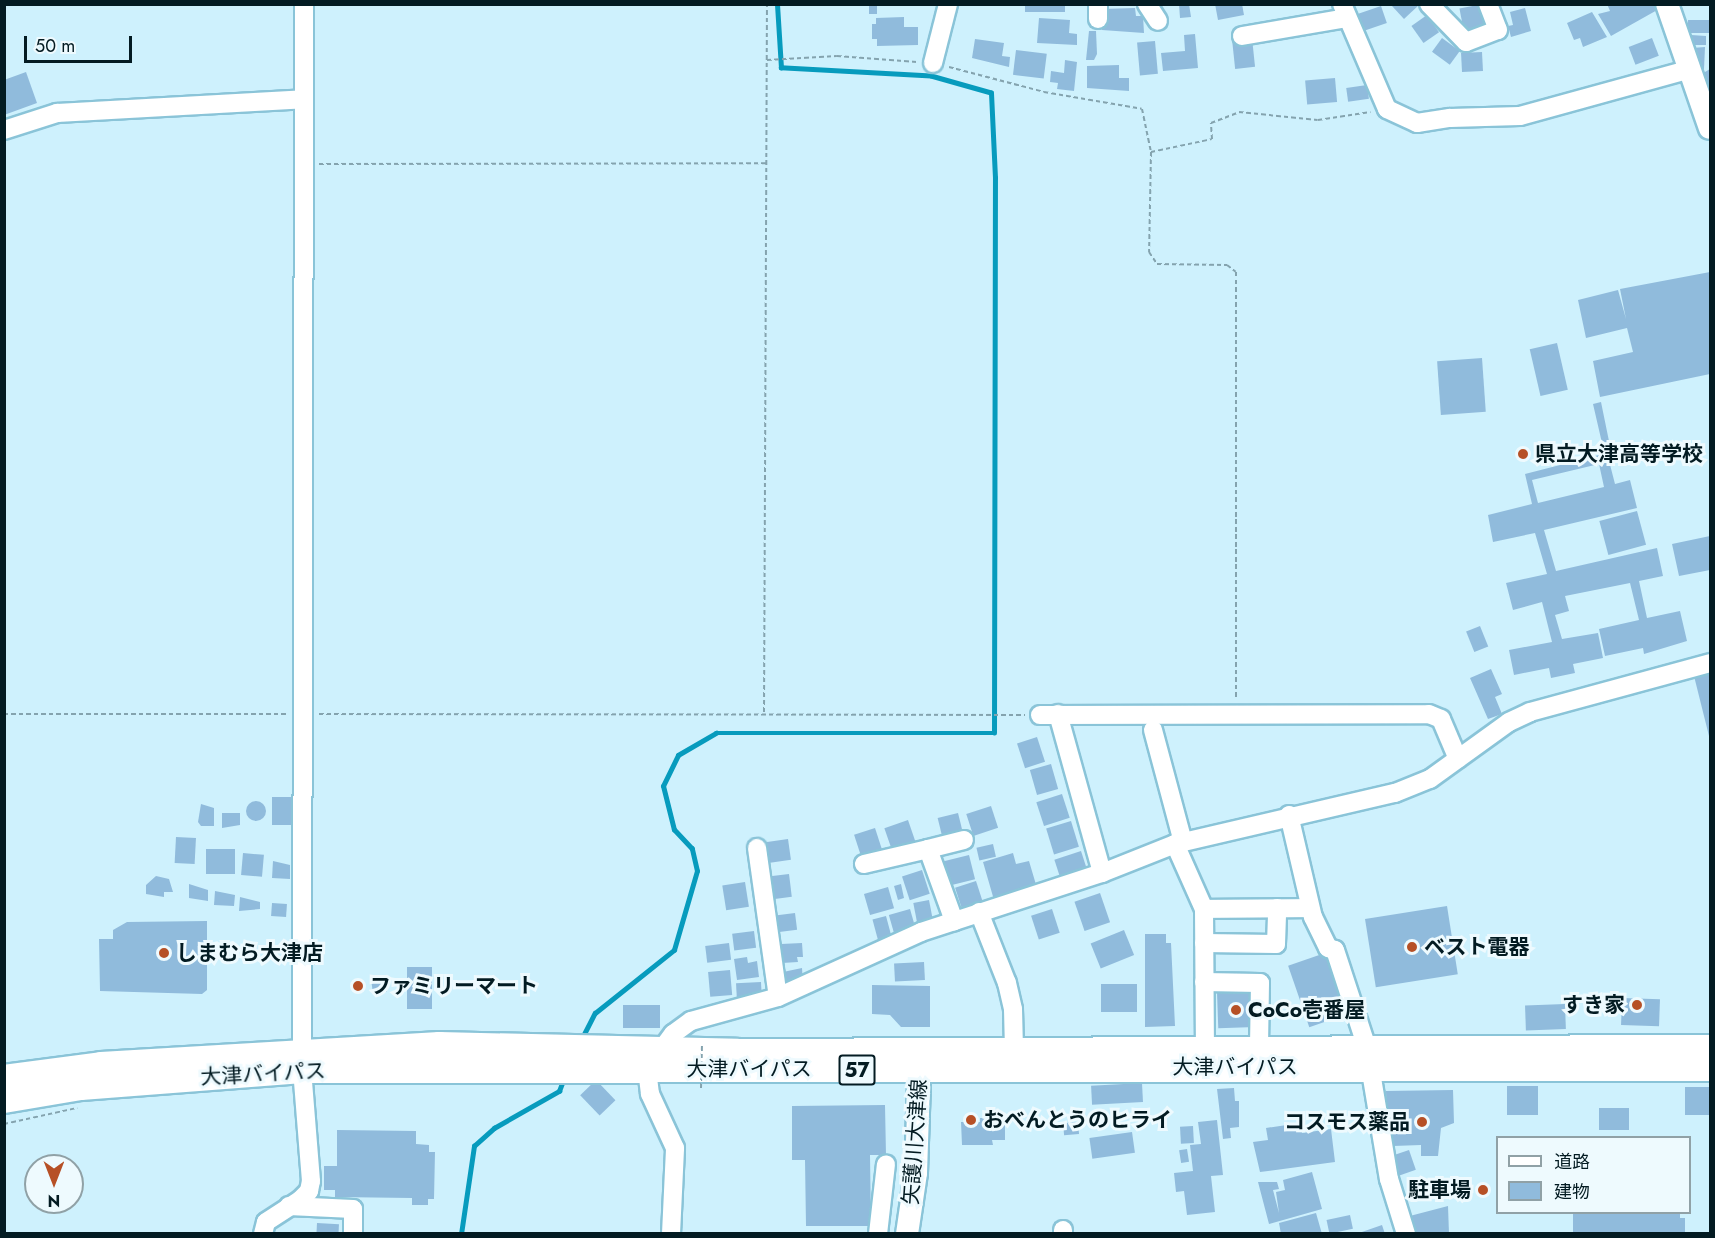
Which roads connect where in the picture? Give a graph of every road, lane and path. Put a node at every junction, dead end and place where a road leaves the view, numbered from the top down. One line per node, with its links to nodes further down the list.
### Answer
1 (304, 4): 14 (street)
2 (767, 4): 11 (path)
3 (948, 4): 12 (street)
4 (1147, 4): 9 (street)
5 (1429, 4): 6 (street)
6 (1488, 4)
7 (1667, 4): 13 (main road)
8 (1345, 11): 10 (street); 15 (street)
9 (1158, 21)
10 (1242, 36)
11 (767, 60): 12 (path); 19 (path)
12 (933, 63): 18 (path)
13 (1687, 70): 15 (street); 16 (main road)
14 (304, 99): 17 (street); 20 (street)
15 (1387, 109): 18 (path)
16 (1710, 128)
17 (4, 130)
18 (1151, 152): 23 (path)
19 (766, 163): 20 (path); 22 (path)
20 (304, 164): 25 (street)
21 (1710, 663): 28 (street)
22 (764, 712): 25 (path); 26 (path)
23 (1236, 712): 26 (street); 28 (street)
24 (4, 714): 25 (path)
25 (303, 714): 52 (street)
26 (1049, 715): 35 (street)
27 (1153, 730): 31 (street)
28 (1458, 759): 29 (street)
29 (1290, 815): 31 (street); 37 (street)
30 (964, 840): 33 (street)
31 (1179, 843): 35 (street); 38 (street)
32 (758, 848): 43 (street)
33 (927, 849): 34 (street); 40 (street)
34 (864, 864)
35 (1102, 873): 39 (street)
36 (1277, 908): 37 (street); 38 (street); 41 (street)
37 (1311, 908): 49 (street)
38 (1204, 909): 41 (street)
39 (979, 912): 40 (street); 48 (street)
40 (954, 921): 43 (street)
41 (1204, 944): 42 (street)
42 (1204, 982): 45 (street); 47 (street)
43 (778, 997): 50 (street)
44 (702, 1043): 55 (path, bridge)
45 (1259, 1048): 47 (highway, 大津バイパス / 57); 49 (highway, 大津バイパス / 57)
46 (1710, 1048): 49 (highway, 大津バイパス / 57)
47 (1205, 1049): 48 (highway, 大津バイパス / 57)
48 (1014, 1050): 51 (highway, 大津バイパス / 57)
49 (1368, 1058): 51 (highway, 大津バイパス / 57); 53 (highway, 大津バイパス / 57); 64 (street)
50 (654, 1059): 51 (highway, 大津バイパス / 57); 52 (highway, 大津バイパス / 57); 61 (street)
51 (920, 1060): 63 (main road, 矢護川大津線)
52 (302, 1061): 54 (highway, 大津バイパス / 57); 56 (highway, 大津バイパス / 57); 58 (street)
53 (1710, 1068)
54 (4, 1078)
55 (701, 1088)
56 (4, 1100)
57 (886, 1164): 62 (street)
58 (289, 1206): 59 (street); 60 (street)
59 (263, 1233)
60 (353, 1233)
61 (671, 1233)
62 (878, 1233)
63 (907, 1233)
64 (1406, 1233)

